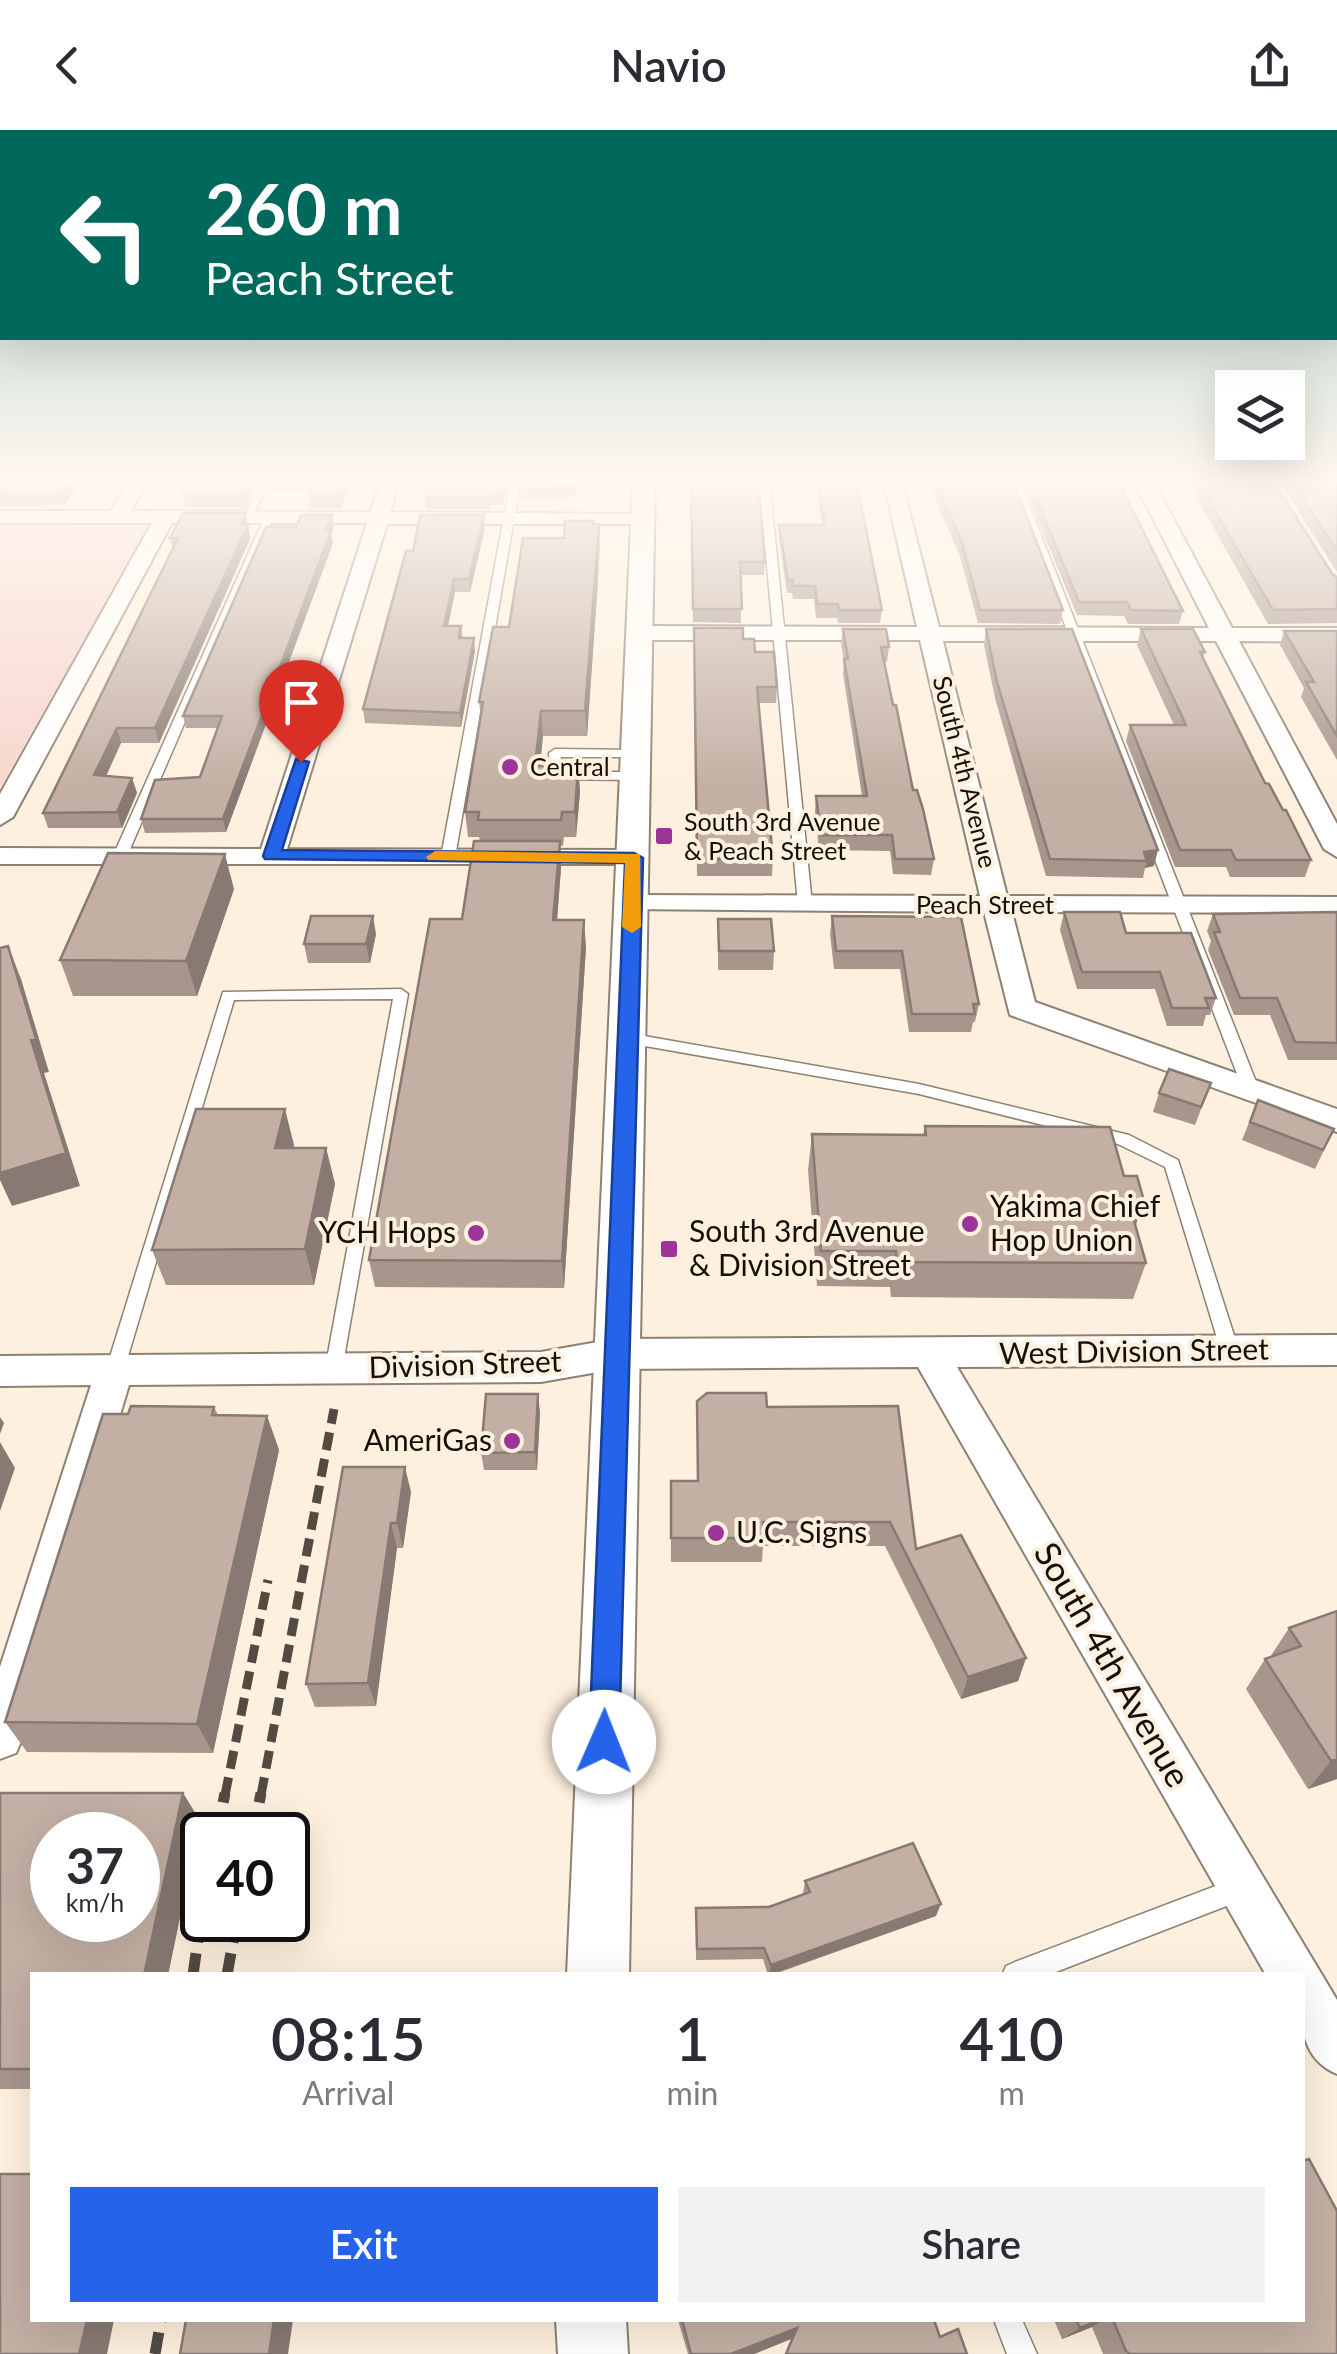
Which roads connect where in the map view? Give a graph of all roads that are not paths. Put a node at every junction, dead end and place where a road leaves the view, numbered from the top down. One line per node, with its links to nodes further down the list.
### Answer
1 (129, 583): 17 (street)
2 (232, 583): 20 (lane)
3 (359, 583): 21 (street)
4 (497, 583): 22 (lane)
5 (640, 583): 10 (street)
6 (775, 583): 11 (lane)
7 (917, 583): 12 (street, South 4th Avenue)
8 (1055, 583): 13 (lane)
9 (1196, 583): 14 (street)
10 (640, 633): 11 (street); 16 (street)
11 (780, 634): 12 (street); 25 (lane)
12 (930, 634): 13 (street); 26 (street, South 4th Avenue)
13 (1075, 635): 14 (street); 27 (lane)
14 (1223, 636): 15 (street); 18 (street)
15 (1337, 636)
16 (637, 765): 16 (lane); 23 (street)
17 (0, 817)
18 (1337, 849)
19 (0, 856): 20 (street)
20 (120, 856): 21 (street)
21 (272, 856): 22 (street)
22 (448, 857): 23 (street)
23 (634, 858): 24 (street)
24 (632, 903): 25 (street, Peach Street); 29 (street)
25 (805, 904): 26 (street, Peach Street)
26 (998, 905): 27 (street, Peach Street); 30 (street, South 4th Avenue)
27 (1182, 906): 28 (street, Peach Street); 30 (lane)
28 (1337, 906)
29 (627, 1038): 33 (lane); 34 (street)
30 (1252, 1092): 31 (street)
31 (1337, 1121)
32 (1337, 1350): 33 (street, West Division Street)
33 (1230, 1352): 35 (street, West Division Street)
34 (614, 1354): 35 (street, Division Street); 36 (street, Division Street); 41 (street)
35 (930, 1354): 40 (street, South 4th Avenue)
36 (334, 1370): 38 (street, Division Street); 38 (lane)
37 (0, 1371): 38 (street, Division Street)
38 (114, 1372): 39 (street)
39 (0, 1737)
40 (1243, 1888): 42 (lane); 43 (street, South 4th Avenue)
41 (598, 1972)
42 (1023, 1972)
43 (1292, 1972)
44 (1305, 1995): 45 (street)
45 (1337, 2048)
46 (591, 2322): 48 (street)
47 (1009, 2322): 49 (lane)
48 (593, 2354)
49 (1022, 2354)

